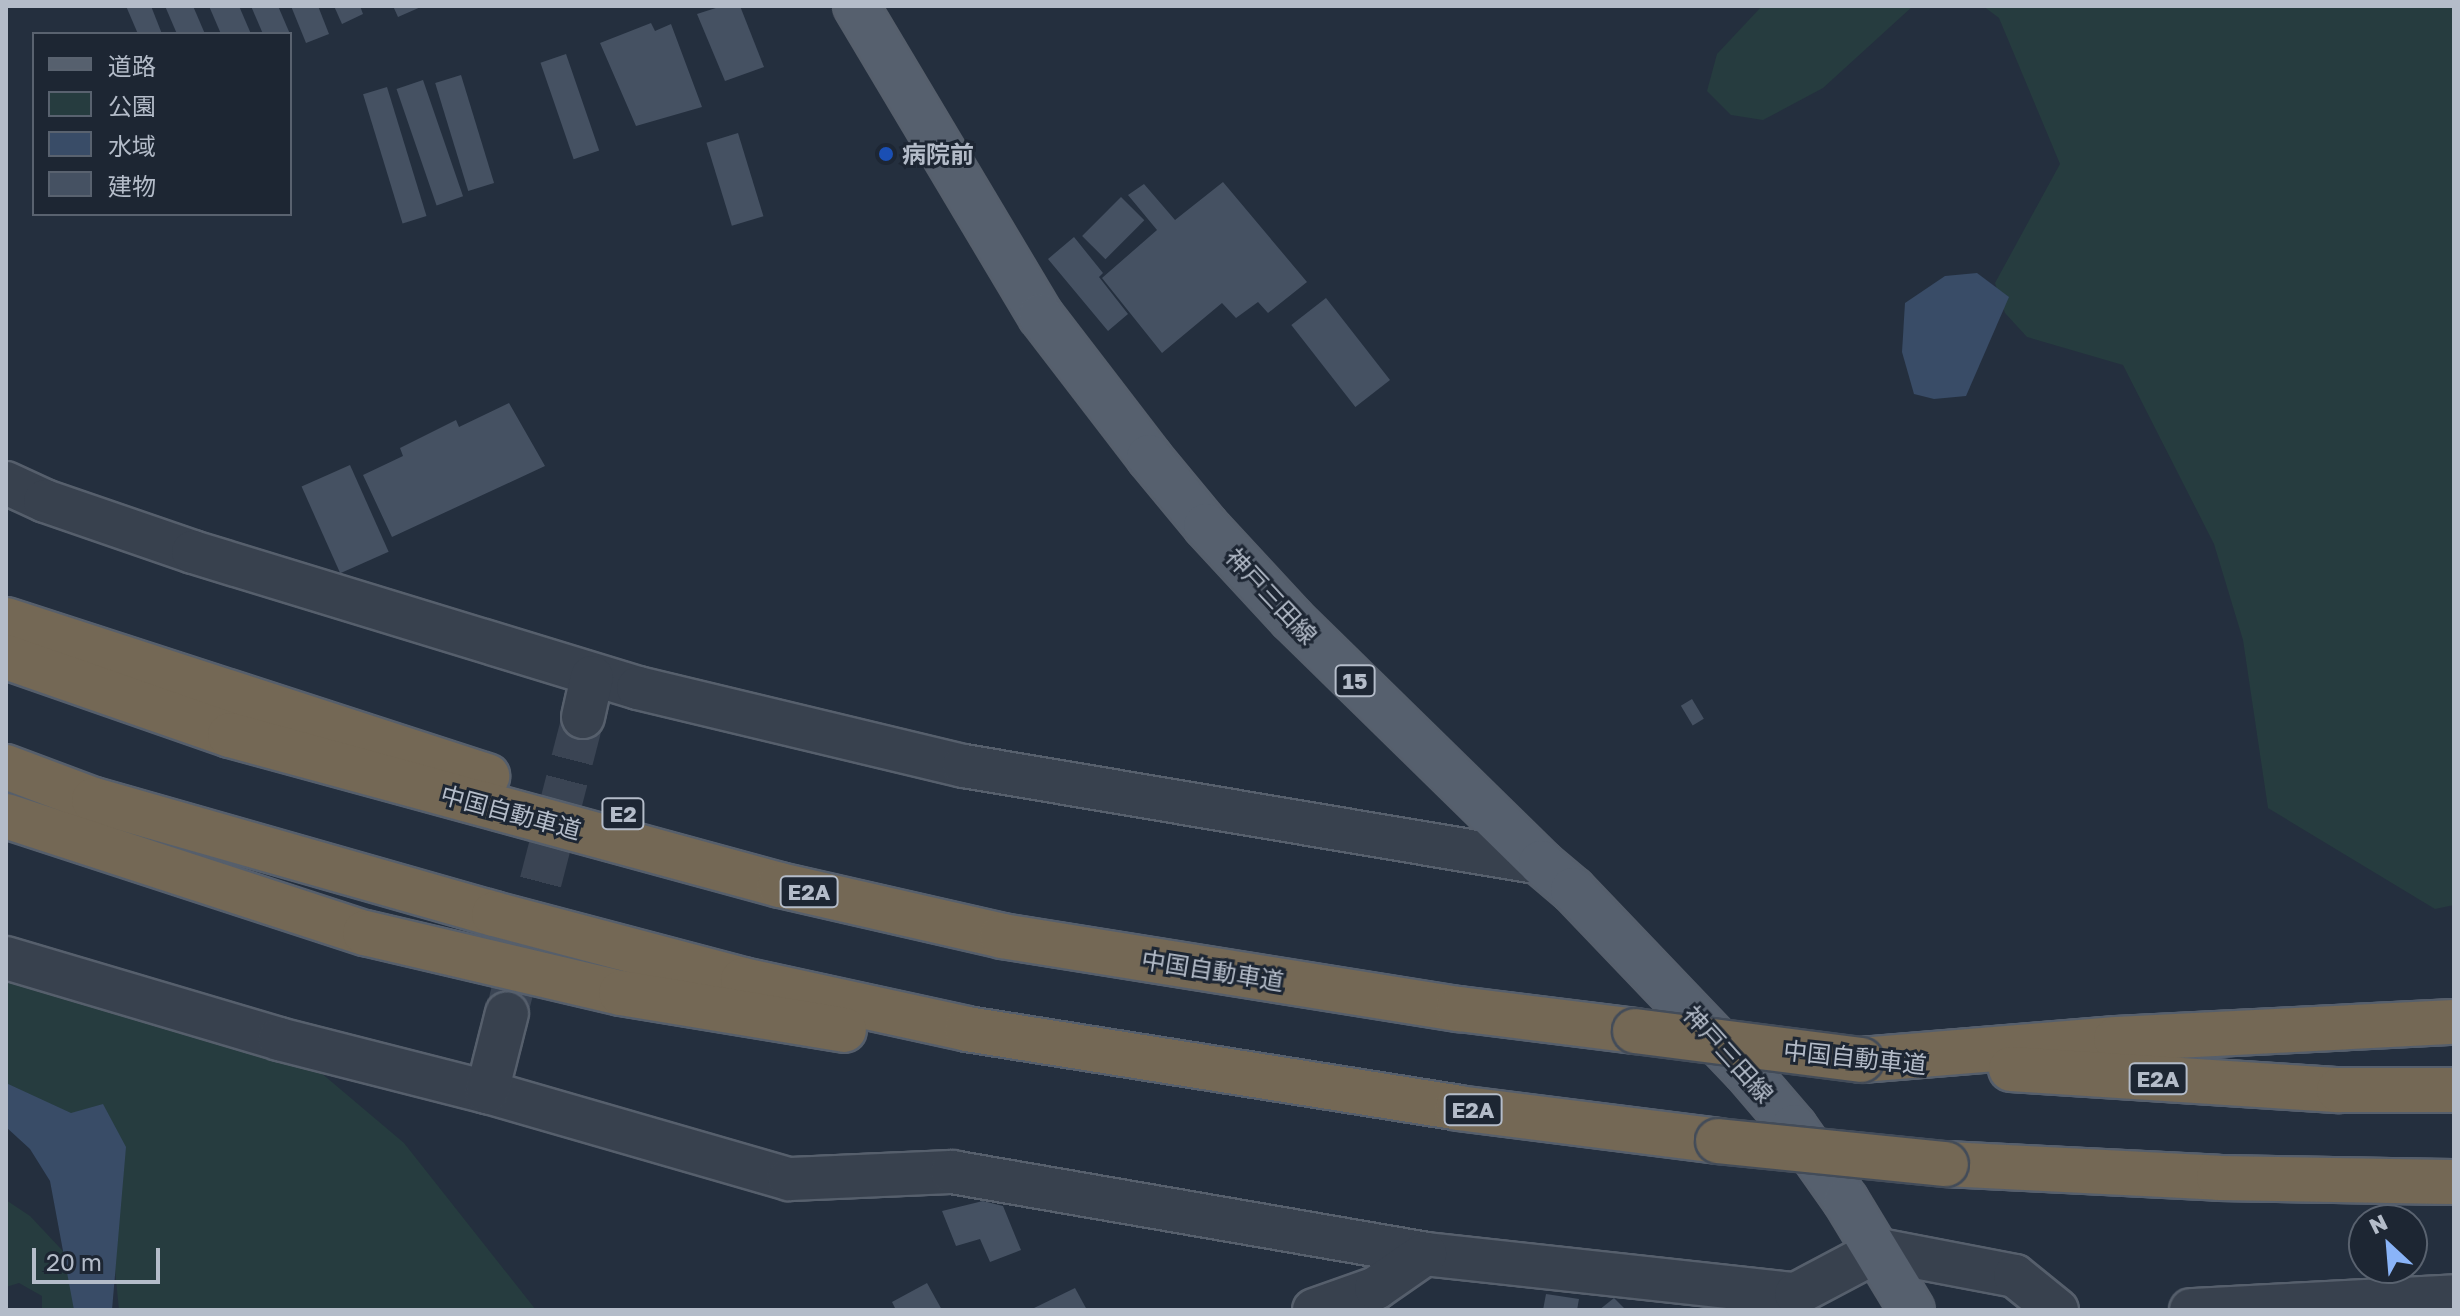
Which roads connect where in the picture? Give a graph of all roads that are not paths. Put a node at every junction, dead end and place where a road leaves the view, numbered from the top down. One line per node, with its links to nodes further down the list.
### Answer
1 (856, 6): 9 (main road, 神戸三田線 / 15)
2 (6, 483): 5 (street)
3 (6, 620): 11 (highway, E2)
4 (6, 657): 11 (highway, 中国自動車道 / E2A)
5 (592, 677): 6 (street); 9 (street)
6 (583, 717)
7 (6, 767): 15 (highway, E2A)
8 (6, 816): 15 (highway)
9 (1541, 863): 19 (main road, 神戸三田線 / 15)
10 (6, 958): 17 (street)
11 (1249, 976): 14 (highway, 中国自動車道 / E2A, bridge)
12 (507, 1013): 17 (street)
13 (2454, 1022): 14 (highway)
14 (1861, 1060): 16 (highway, 中国自動車道 / E2A)
15 (1228, 1073): 18 (highway, E2A, bridge)
16 (2454, 1090)
17 (487, 1092): 20 (street)
18 (2454, 1182)
19 (1879, 1250): 20 (street); 23 (main road, 神戸三田線 / 15); 24 (street)
20 (1425, 1254): 22 (street)
21 (2454, 1296): 25 (street)
22 (1314, 1310)
23 (1912, 1310)
24 (2057, 1310)
25 (2191, 1310)

